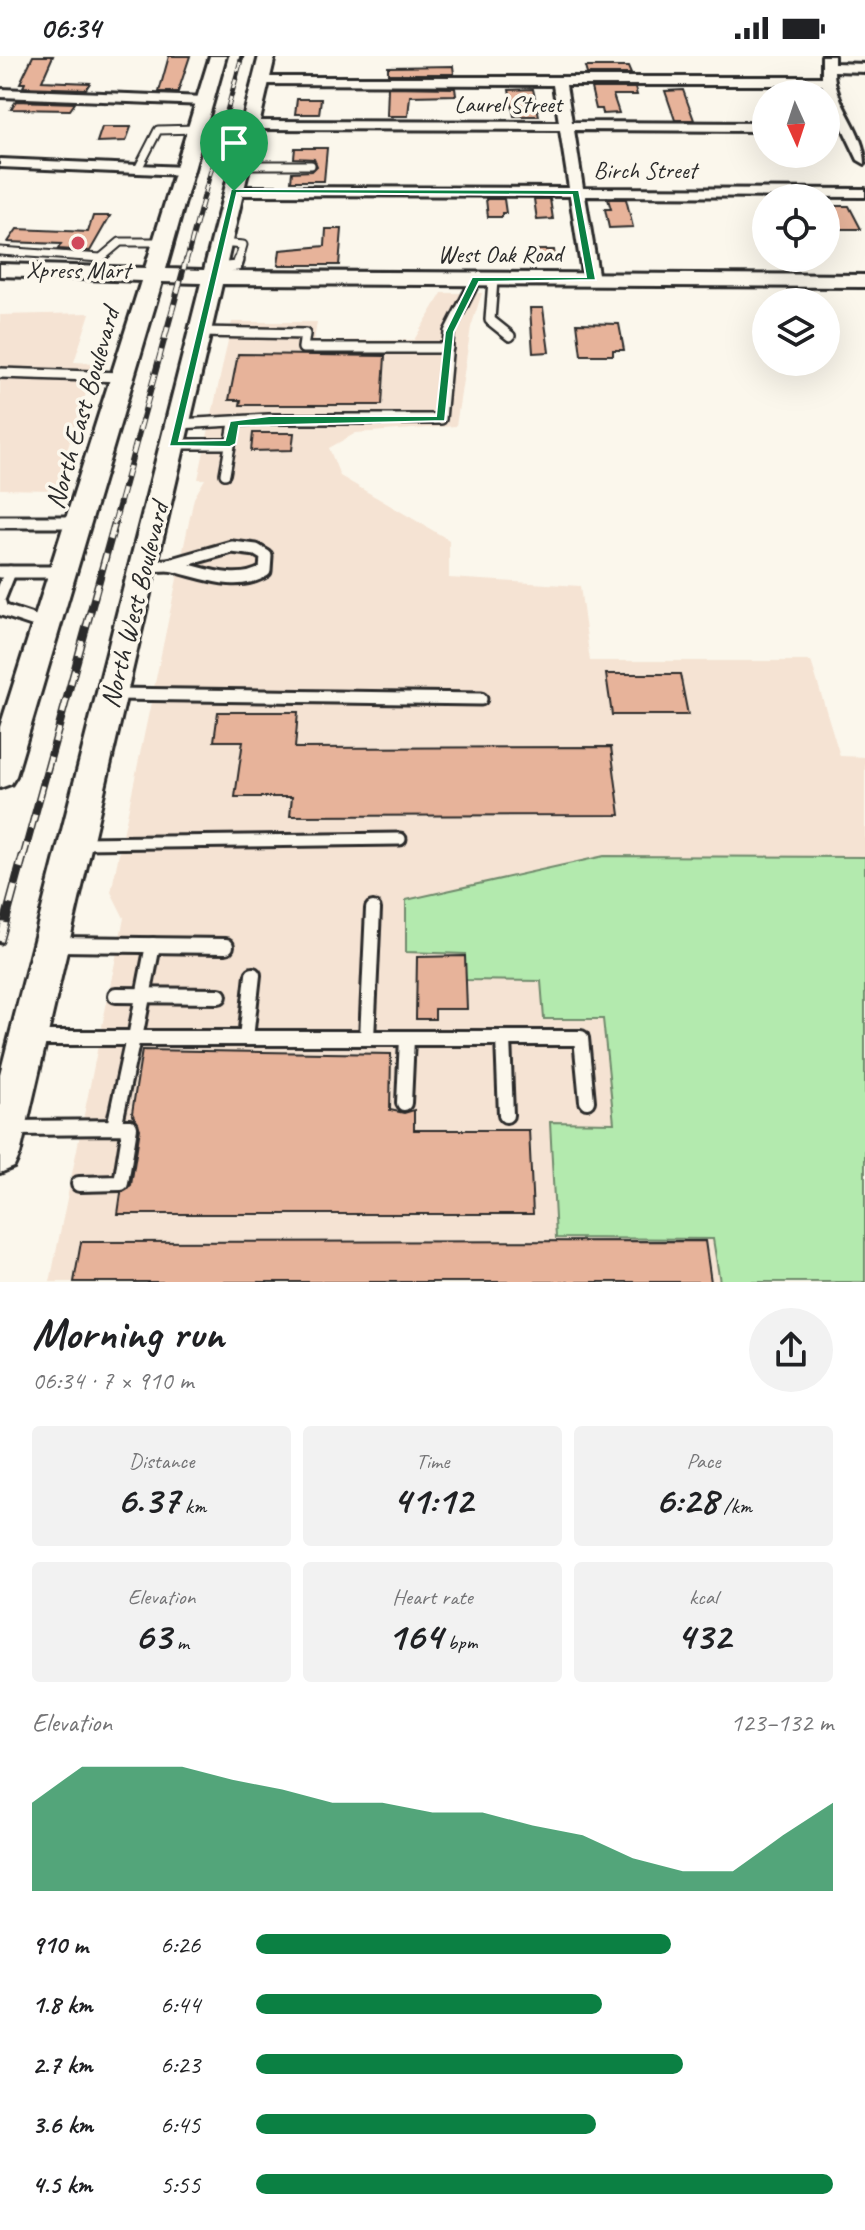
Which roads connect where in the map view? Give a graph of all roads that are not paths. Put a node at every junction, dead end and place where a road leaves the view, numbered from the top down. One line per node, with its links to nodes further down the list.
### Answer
1 (218, 56): 7 (main road, North East Boulevard)
2 (264, 68): 5 (street); 8 (main road, North West Boulevard)
3 (828, 68): 4 (street); 5 (street); 11 (street)
4 (865, 68)
5 (559, 80): 9 (street)
6 (0, 93): 7 (street)
7 (205, 101): 13 (main road, North East Boulevard)
8 (250, 125): 9 (street, Laurel Street); 19 (main road, North West Boulevard)
9 (567, 127): 10 (street, Laurel Street); 20 (street)
10 (752, 127)
11 (843, 127): 12 (street); 14 (street)
12 (865, 127)
13 (197, 129): 17 (lane); 18 (main road, North East Boulevard)
14 (865, 160)
15 (0, 163): 17 (street)
16 (311, 165): 19 (lane)
17 (138, 169): 18 (street)
18 (184, 171): 22 (main road, North East Boulevard)
19 (237, 178): 20 (street, Birch Street); 24 (main road, North West Boulevard)
20 (576, 192): 21 (street, Birch Street); 28 (street)
21 (865, 193)
22 (163, 242): 23 (lane); 26 (main road, North East Boulevard)
23 (0, 251)
24 (216, 263): 26 (main road, West Oak Road); 27 (main road, West Oak Road); 30 (main road, North West Boulevard)
25 (0, 270): 26 (main road, West Oak Road)
26 (153, 276): 34 (main road, North East Boulevard)
27 (484, 280): 28 (main road, West Oak Road); 31 (lane); 32 (lane)
28 (591, 280): 29 (main road, West Oak Road)
29 (865, 281)
30 (200, 332): 32 (lane); 36 (main road, North West Boulevard)
31 (510, 336)
32 (448, 348): 35 (lane)
33 (0, 373): 34 (lane)
34 (122, 377): 40 (main road, North East Boulevard)
35 (234, 423): 36 (lane); 37 (lane)
36 (175, 434): 37 (lane); 41 (main road, North West Boulevard)
37 (230, 444): 38 (lane)
38 (225, 474)
39 (0, 522): 40 (lane)
40 (80, 522): 43 (main road, North East Boulevard)
41 (156, 565): 41 (lane); 46 (main road, North West Boulevard)
42 (5, 572): 43 (lane); 44 (lane)
43 (65, 573): 45 (main road, North East Boulevard)
44 (0, 600): 45 (lane)
45 (48, 625): 48 (main road, North East Boulevard)
46 (112, 694): 47 (lane); 51 (main road, North West Boulevard)
47 (481, 699)
48 (9, 717): 49 (main road, North East Boulevard)
49 (0, 776)
50 (400, 839): 51 (lane)
51 (76, 843): 53 (main road, North West Boulevard)
52 (373, 909): 63 (lane)
53 (51, 944): 54 (lane); 60 (main road, North West Boulevard)
54 (153, 945): 55 (lane); 58 (lane)
55 (226, 946)
56 (253, 975): 62 (lane)
57 (116, 995): 58 (lane)
58 (143, 995): 59 (lane); 61 (lane)
59 (219, 996)
60 (29, 1038): 61 (lane); 70 (main road, North West Boulevard)
61 (134, 1038): 62 (lane); 69 (lane)
62 (246, 1038): 63 (lane)
63 (367, 1038): 64 (lane)
64 (407, 1038): 65 (lane); 67 (lane)
65 (503, 1038): 66 (lane); 68 (lane)
66 (587, 1101)
67 (404, 1103)
68 (506, 1115)
69 (114, 1127): 70 (lane); 71 (lane)
70 (3, 1141)
71 (79, 1184)

